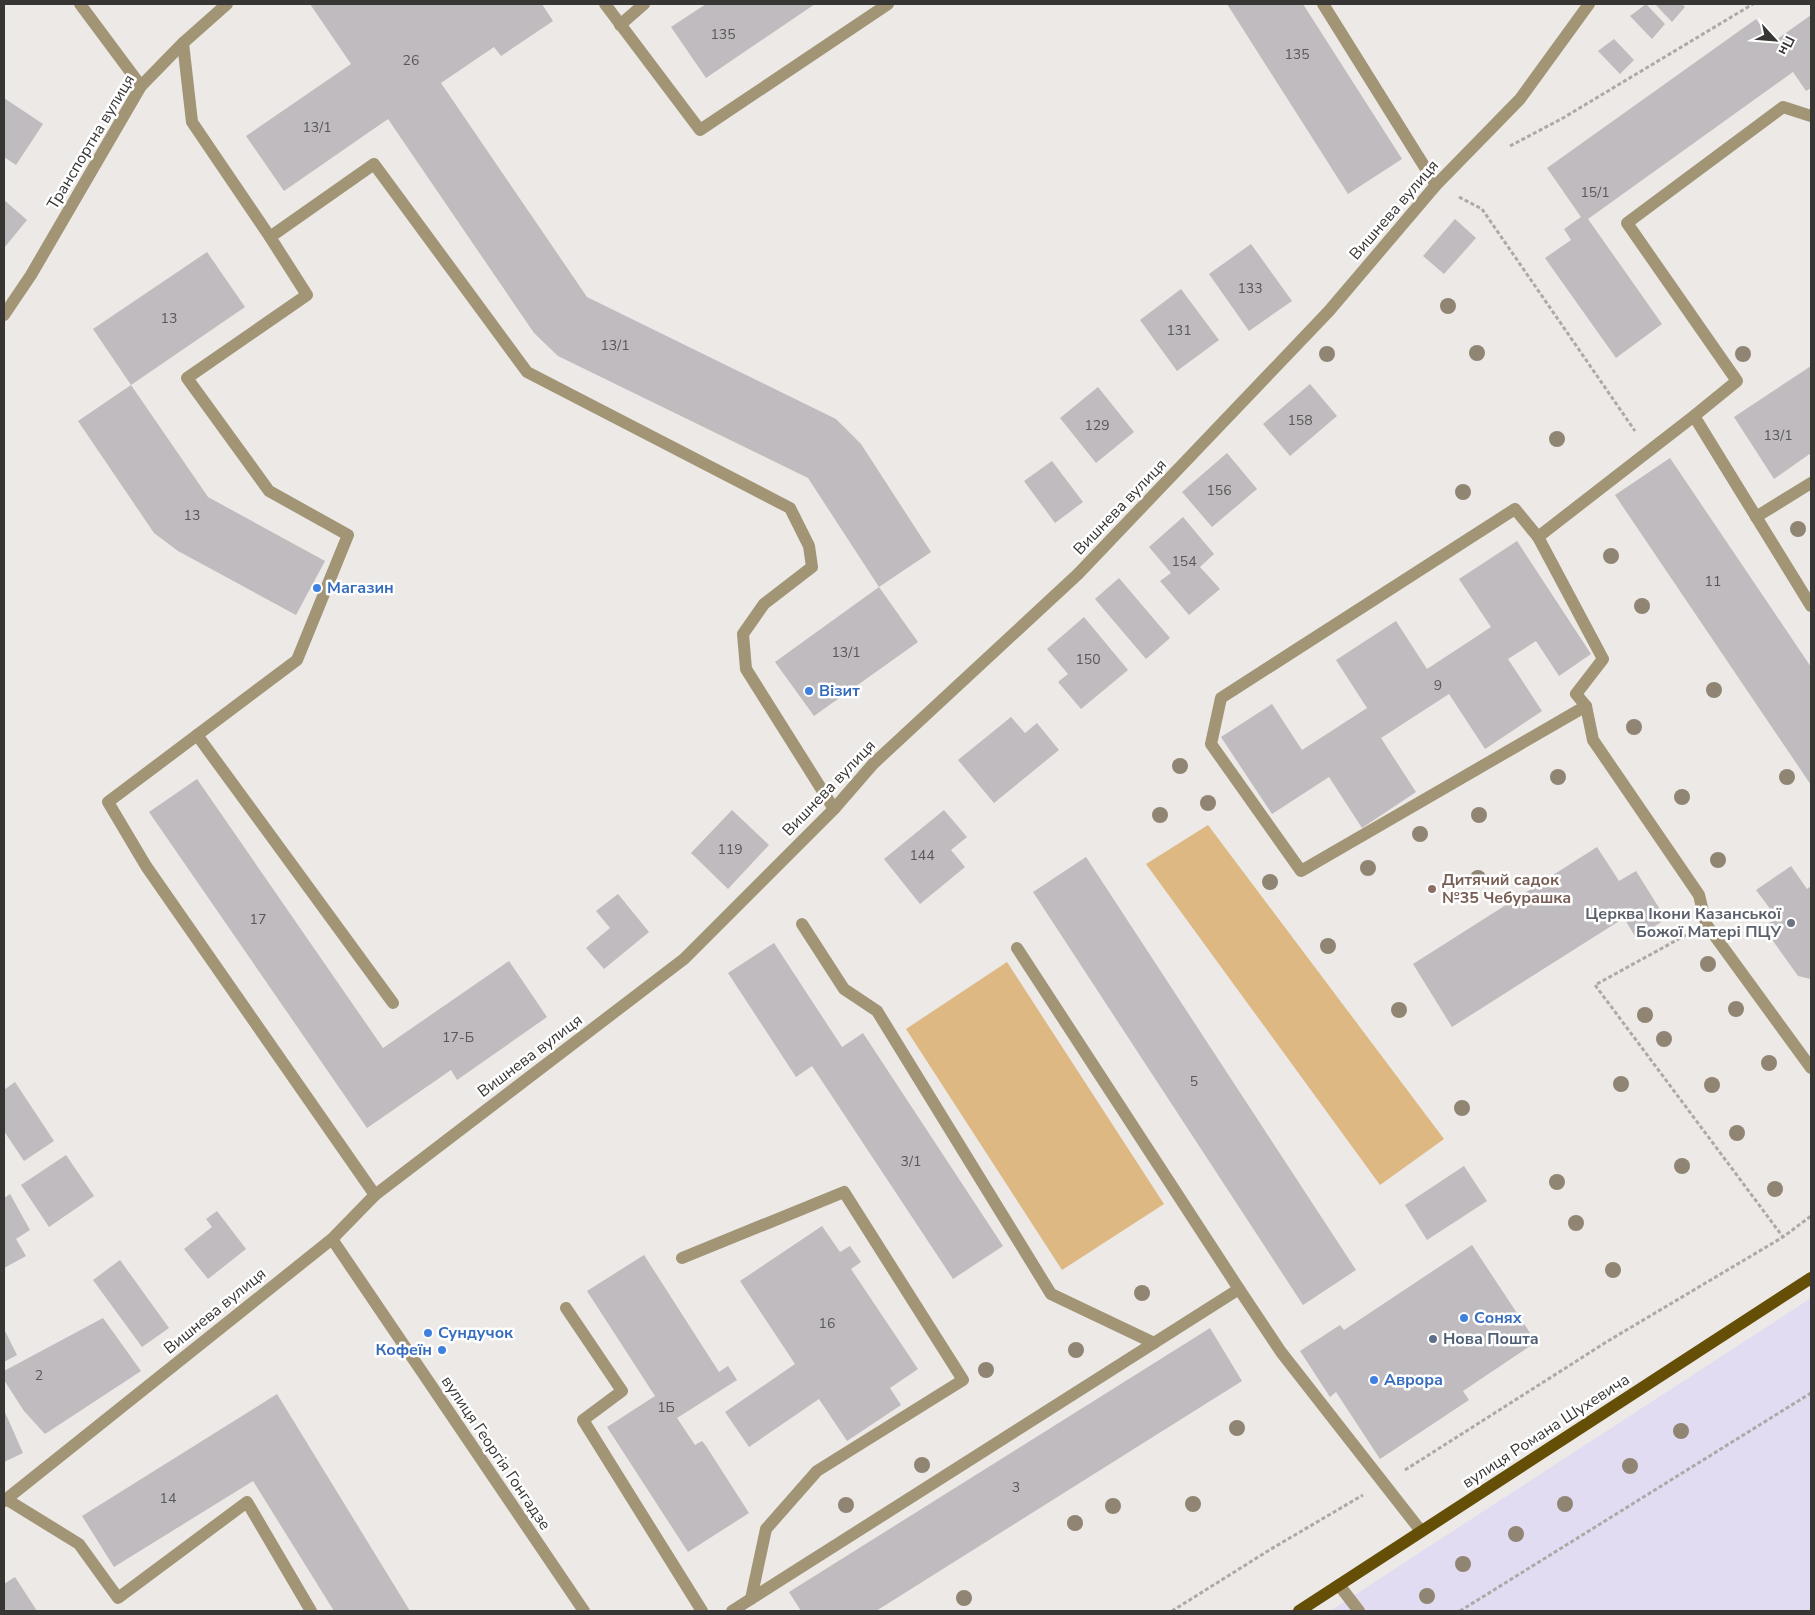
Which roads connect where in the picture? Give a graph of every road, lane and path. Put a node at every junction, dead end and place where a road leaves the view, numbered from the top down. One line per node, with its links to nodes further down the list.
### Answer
1 (80, 4): 11 (street)
2 (227, 4): 10 (street, Транспортна вулиця)
3 (605, 4): 9 (street)
4 (644, 4): 9 (street)
5 (888, 4): 9 (street)
6 (1323, 4): 14 (street)
7 (1588, 4): 14 (street, Вишнева вулиця)
8 (1753, 4): 13 (path)
9 (620, 25)
10 (183, 43): 11 (street, Транспортна вулиця); 15 (street)
11 (141, 86): 16 (street, Транспортна вулиця)
12 (1811, 116): 17 (street)
13 (1504, 149)
14 (1436, 185): 18 (path); 25 (street, Вишнева вулиця)
15 (270, 237): 24 (street); 25 (street)
16 (4, 315)
17 (1694, 416): 18 (street); 20 (street)
18 (1649, 451): 21 (street)
19 (1811, 483): 20 (street)
20 (1756, 516): 22 (street)
21 (1538, 537): 23 (street); 23 (street)
22 (1811, 606)
23 (1586, 706): 27 (street)
24 (197, 735): 29 (street); 31 (street)
25 (834, 809): 31 (street, Вишнева вулиця)
26 (802, 924): 39 (street)
27 (1706, 924): 30 (street); 33 (path)
28 (1017, 948): 37 (street)
29 (393, 1003)
30 (1811, 1068)
31 (375, 1195): 34 (street, Вишнева вулиця)
32 (1811, 1216): 33 (path)
33 (1783, 1237): 41 (path)
34 (332, 1239): 42 (street, Вишнева вулиця); 47 (street, вулиця Георгія Гонгадзе)
35 (682, 1258): 45 (street)
36 (1811, 1278): 43 (main road, вулиця Романа Шухевича)
37 (1239, 1289): 39 (street); 41 (street)
38 (566, 1308): 48 (street)
39 (1154, 1343): 45 (street)
40 (1811, 1393): 53 (path)
41 (1384, 1483): 43 (street); 50 (path)
42 (5, 1500): 46 (street)
43 (1421, 1531): 44 (main road, вулиця Романа Шухевича)
44 (1338, 1585): 51 (main road, вулиця Романа Шухевича); 52 (street)
45 (751, 1599): 49 (street)
46 (311, 1611)
47 (584, 1611)
48 (702, 1611)
49 (732, 1611)
50 (1172, 1611)
51 (1299, 1611)
52 (1359, 1611)
53 (1460, 1611)

